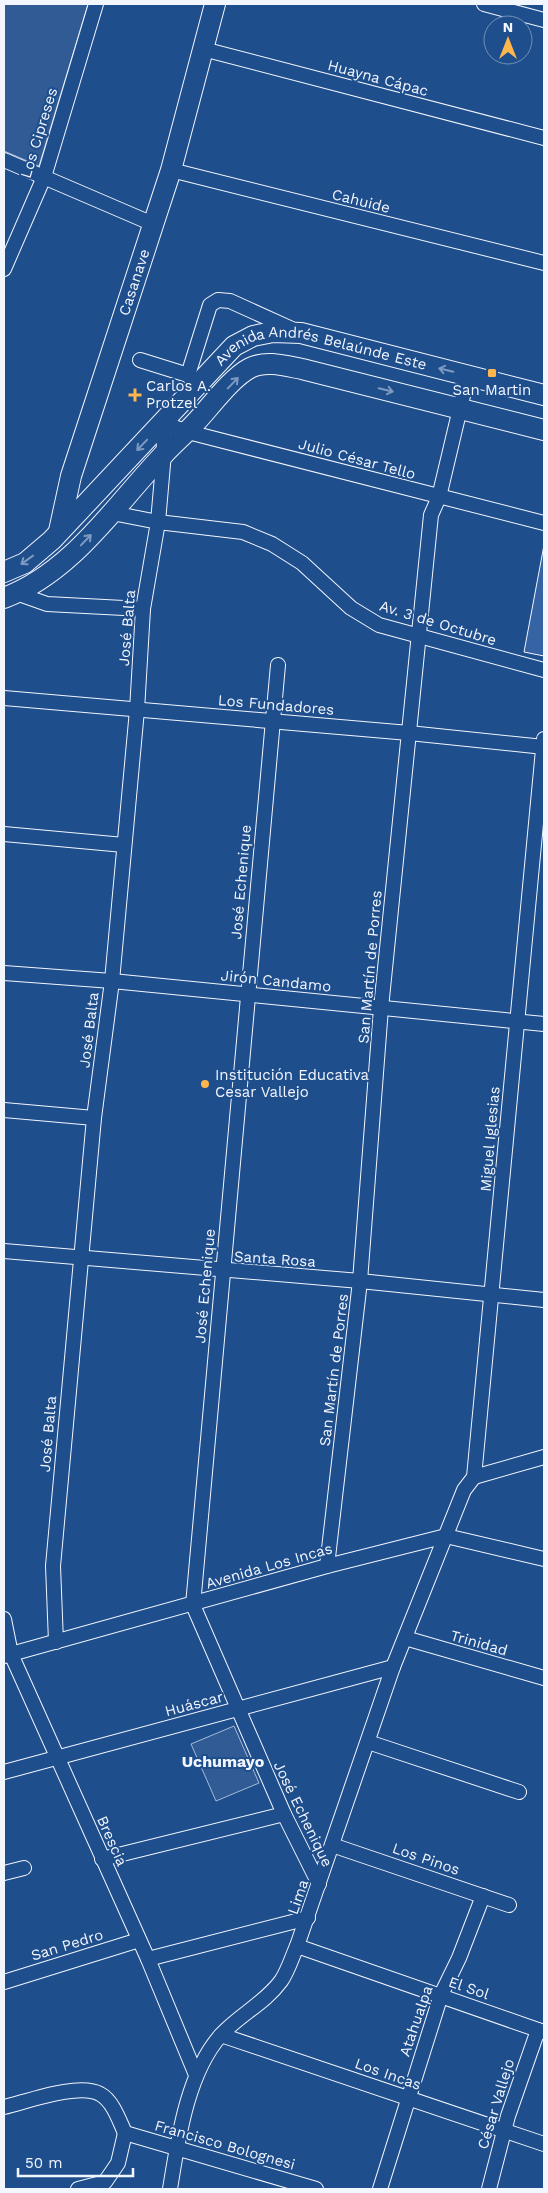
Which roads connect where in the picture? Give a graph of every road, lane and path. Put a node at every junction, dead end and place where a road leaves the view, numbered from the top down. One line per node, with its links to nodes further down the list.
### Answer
1 (96, 4): 9 (street, Los Cipreses)
2 (215, 4): 5 (street, Casanave)
3 (484, 4): 4 (street)
4 (544, 20)
5 (203, 48): 6 (street, Huayna Cápac); 8 (street, Casanave)
6 (544, 138)
7 (4, 160): 9 (street)
8 (171, 170): 10 (street, Casanave); 11 (street, Cahuide)
9 (44, 177): 10 (street); 12 (street, Los Cipreses)
10 (153, 224): 27 (street, Casanave)
11 (544, 264)
12 (4, 269)
13 (301, 333): 15 (street, Avenida Andrés Belaúnde Este, one-way to 13); 16 (street, Avenida Andrés Belaúnde Este); 16 (street)
14 (140, 360): 16 (street)
15 (468, 375): 17 (street, Avenida Andrés Belaúnde Este); 18 (street, San Martín de Porres)
16 (192, 379): 19 (street, Avenida Andrés Belaúnde Este)
17 (544, 395)
18 (460, 409): 20 (street, Avenida Andrés Belaúnde Este); 21 (street, Avenida Andrés Belaúnde Este, one-way to 18); 23 (street, San Martín de Porres)
19 (163, 423): 21 (street, Julio César Tello); 22 (street, José Balta); 27 (street, Avenida Andrés Belaúnde Este, one-way to 27)
20 (544, 430)
21 (188, 432): 22 (street, Avenida Andrés Belaúnde Este); 23 (street, Julio César Tello)
22 (164, 453): 24 (street, Avenida Andrés Belaúnde Este); 25 (street, José Balta)
23 (439, 497): 26 (street, Julio César Tello); 32 (street, San Martín de Porres)
24 (112, 513): 25 (street, Av. 3 de Octubre); 28 (street, Avenida Andrés Belaúnde Este, one-way to 24)
25 (158, 522): 31 (street, José Balta); 32 (street, Av. 3 de Octubre)
26 (544, 523)
27 (59, 532): 28 (street, Casanave); 29 (street, Avenida Andrés Belaúnde Este, one-way to 29)
28 (67, 558): 30 (street, Avenida Andrés Belaúnde Este)
29 (4, 572)
30 (10, 595): 31 (street)
31 (144, 609): 36 (street, José Balta)
32 (418, 637): 34 (street, Av. 3 de Octubre); 38 (street, San Martín de Porres)
33 (278, 664): 37 (street, José Echenique)
34 (544, 670)
35 (4, 698): 36 (street, Los Fundadores)
36 (138, 710): 37 (street, Los Fundadores); 41 (street, José Balta)
37 (273, 721): 38 (street, Los Fundadores); 44 (street, José Echenique)
38 (409, 733): 39 (street, Los Fundadores); 45 (street, San Martín de Porres)
39 (544, 745): 46 (street, Miguel Iglesias)
40 (4, 834): 41 (street)
41 (124, 845): 43 (street, José Balta)
42 (4, 973): 43 (street, Jirón Candamo)
43 (112, 981): 44 (street, Jirón Candamo); 49 (street, José Balta)
44 (247, 994): 45 (street, Jirón Candamo); 52 (street, José Echenique)
45 (381, 1008): 46 (street, Jirón Candamo); 53 (street, San Martín de Porres)
46 (517, 1021): 47 (street, Jirón Candamo); 54 (street, Miguel Iglesias)
47 (544, 1024)
48 (4, 1110): 49 (street)
49 (94, 1118): 51 (street, José Balta)
50 (4, 1251): 51 (street, Santa Rosa)
51 (81, 1256): 52 (street, Santa Rosa); 64 (street, José Balta)
52 (222, 1271): 53 (street, Santa Rosa); 61 (street, José Echenique)
53 (360, 1281): 54 (street, Santa Rosa); 60 (street, San Martín de Porres)
54 (492, 1295): 55 (street, Santa Rosa); 57 (street, Miguel Iglesias)
55 (544, 1300)
56 (544, 1457): 57 (street)
57 (474, 1477): 58 (street, Miguel Iglesias)
58 (446, 1536): 59 (street, Avenida Los Incas); 60 (street, Avenida Los Incas); 63 (street, Lima)
59 (544, 1560)
60 (327, 1566): 61 (street, Avenida Los Incas)
61 (193, 1605): 64 (street, Avenida Los Incas); 68 (street, José Echenique)
62 (4, 1619): 65 (street, Brescia)
63 (405, 1638): 66 (street, Lima); 67 (street, Trinidad)
64 (56, 1642): 65 (street, Avenida Los Incas)
65 (7, 1655): 70 (street, Brescia)
66 (393, 1667): 68 (street, Huáscar); 69 (street, Lima)
67 (544, 1678)
68 (237, 1709): 70 (street, Huáscar); 73 (street, José Echenique)
69 (368, 1742): 72 (street); 74 (street, Lima)
70 (56, 1758): 71 (street, Huáscar); 75 (street, Brescia)
71 (4, 1772)
72 (519, 1792)
73 (284, 1814): 75 (street); 78 (street, José Echenique)
74 (332, 1845): 78 (street, Lima); 79 (street, Los Pinos)
75 (102, 1859): 82 (street, Brescia)
76 (24, 1868): 77 (street)
77 (4, 1873)
78 (319, 1884): 81 (street, Lima)
79 (483, 1896): 80 (street, Los Pinos); 86 (street, Atahualpa)
80 (509, 1905)
81 (308, 1918): 83 (street, Lima); 84 (street)
82 (139, 1940): 84 (street, Brescia); 85 (street, San Pedro)
83 (297, 1946): 86 (street, El Sol); 88 (street, Lima)
84 (148, 1959): 89 (street, Brescia)
85 (4, 1982)
86 (441, 1995): 87 (street, El Sol); 90 (street, Atahualpa)
87 (541, 2031): 92 (street, César Vallejo)
88 (221, 2035): 89 (street, Lima); 90 (street, Los Incas)
89 (196, 2075): 95 (street, Lima)
90 (408, 2098): 92 (street, Los Incas); 100 (street, Atahualpa)
91 (4, 2107): 93 (street)
92 (505, 2129): 94 (street, Los Incas); 101 (street, César Vallejo)
93 (125, 2133): 95 (street, Francisco Bolognesi); 97 (street)
94 (544, 2144)
95 (176, 2148): 96 (street, Francisco Bolognesi); 98 (street, Lima)
96 (277, 2183): 99 (street, Francisco Bolognesi)
97 (78, 2189)
98 (170, 2189)
99 (316, 2189)
100 (380, 2189)
101 (489, 2189)

